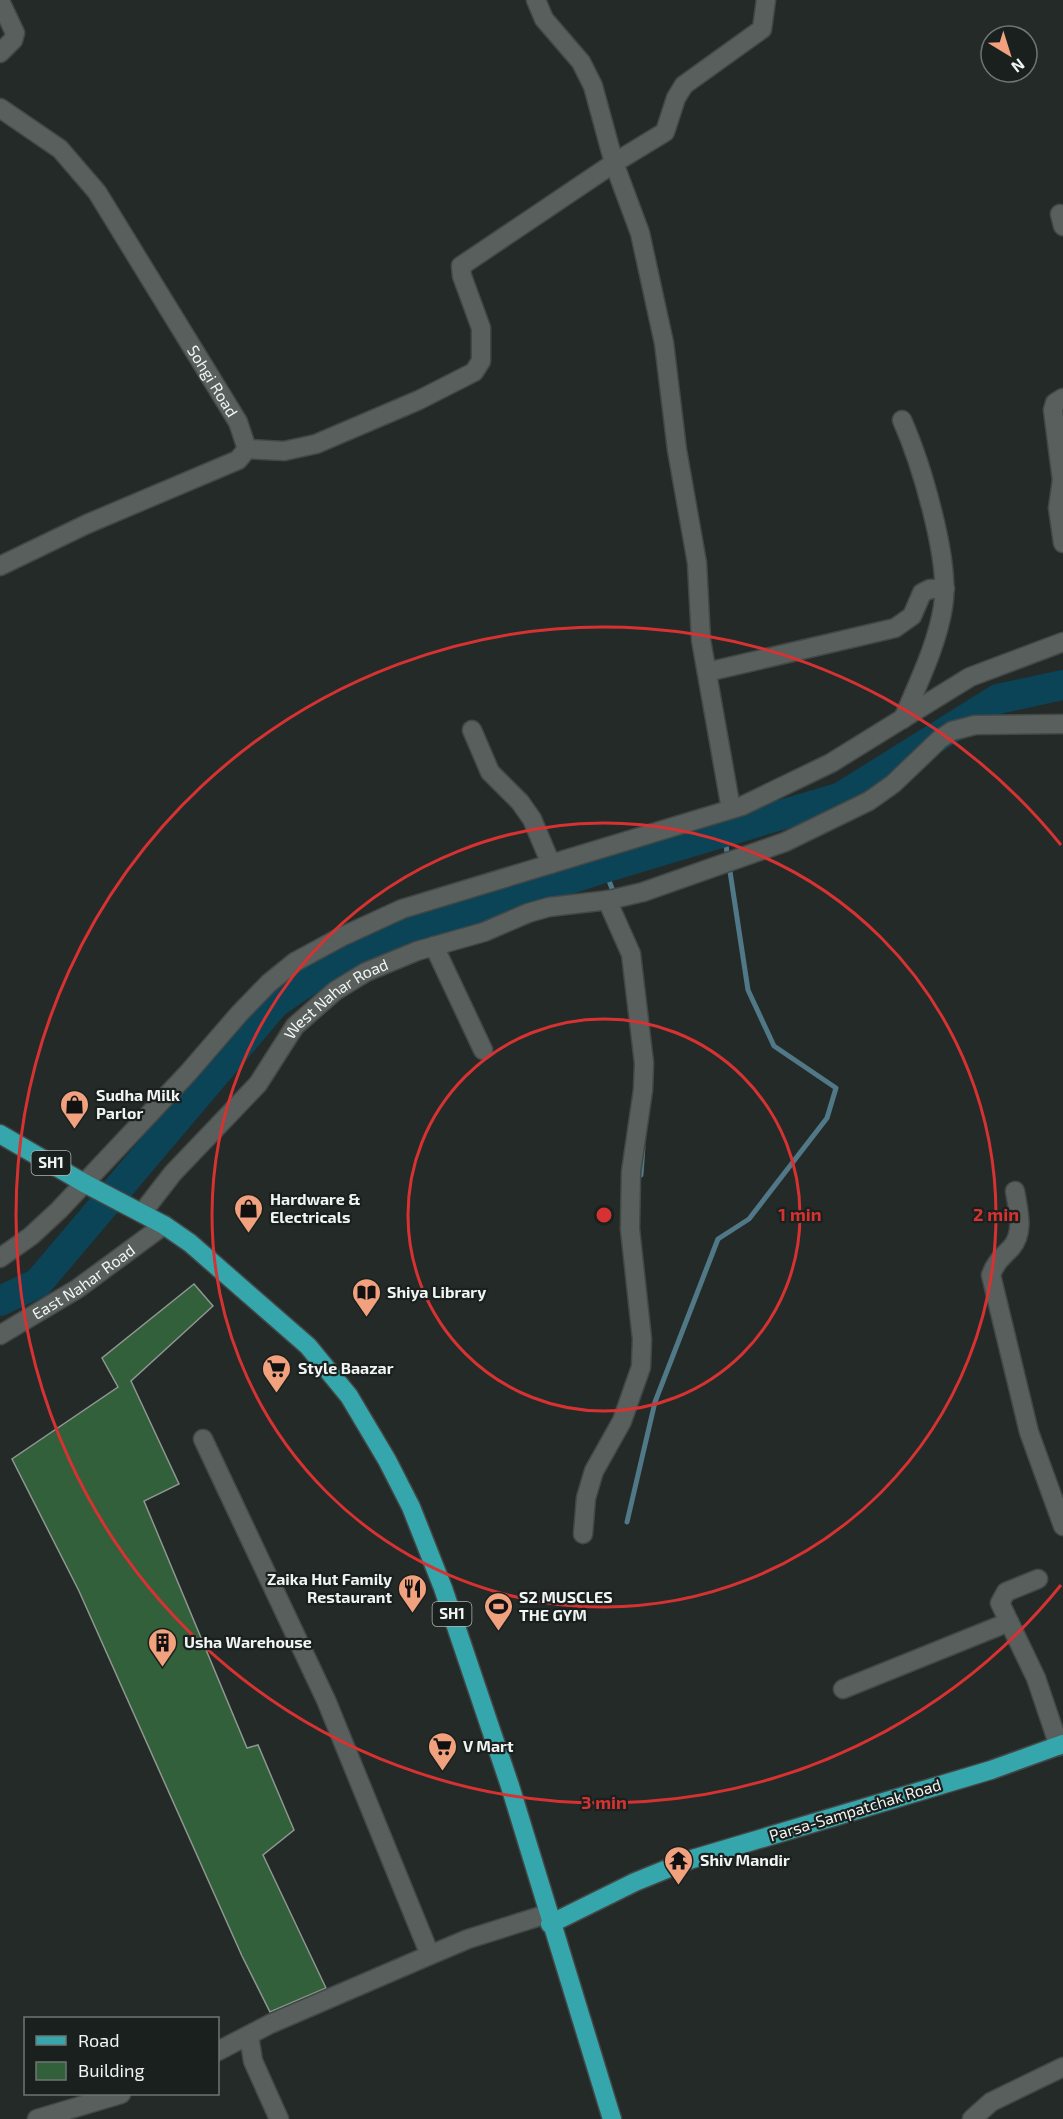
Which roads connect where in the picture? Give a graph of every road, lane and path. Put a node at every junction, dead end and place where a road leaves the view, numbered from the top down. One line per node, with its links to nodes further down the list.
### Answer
1 (536, 0): 6 (street)
2 (766, 0): 6 (street)
3 (0, 1): 4 (street)
4 (0, 53)
5 (0, 108): 9 (street, Sohgi Road)
6 (614, 163): 9 (street); 14 (street)
7 (1063, 398): 10 (street)
8 (902, 420): 12 (street)
9 (247, 449): 11 (street)
10 (1063, 543)
11 (0, 566)
12 (945, 589): 14 (street); 15 (street)
13 (1063, 642): 15 (street)
14 (707, 672): 18 (street)
15 (903, 718): 18 (street)
16 (1063, 724): 20 (street, West Nahar Road)
17 (472, 730): 19 (street)
18 (731, 809): 19 (street)
19 (550, 864): 24 (street)
20 (608, 900): 21 (street, West Nahar Road); 32 (street)
21 (434, 946): 22 (street); 26 (street, West Nahar Road)
22 (483, 1050)
23 (0, 1134): 24 (main road, SH1)
24 (84, 1184): 26 (main road, SH1); 28 (street)
25 (1015, 1191): 31 (street)
26 (138, 1211): 27 (main road, SH1)
27 (164, 1225): 29 (street, East Nahar Road); 37 (main road, SH1)
28 (0, 1258)
29 (0, 1335)
30 (203, 1440): 38 (street)
31 (1063, 1526)
32 (583, 1534)
33 (1038, 1579): 34 (street)
34 (1009, 1622): 35 (street); 36 (street)
35 (843, 1689)
36 (1061, 1745): 37 (main road, Parsa-Sampatchak Road)
37 (548, 1919): 38 (street); 45 (main road, SH1)
38 (430, 1954): 39 (street)
39 (249, 2036): 40 (street); 44 (street)
40 (219, 2051)
41 (1063, 2067): 46 (street)
42 (118, 2095): 43 (street)
43 (38, 2119)
44 (279, 2119)
45 (612, 2119)
46 (972, 2119)

